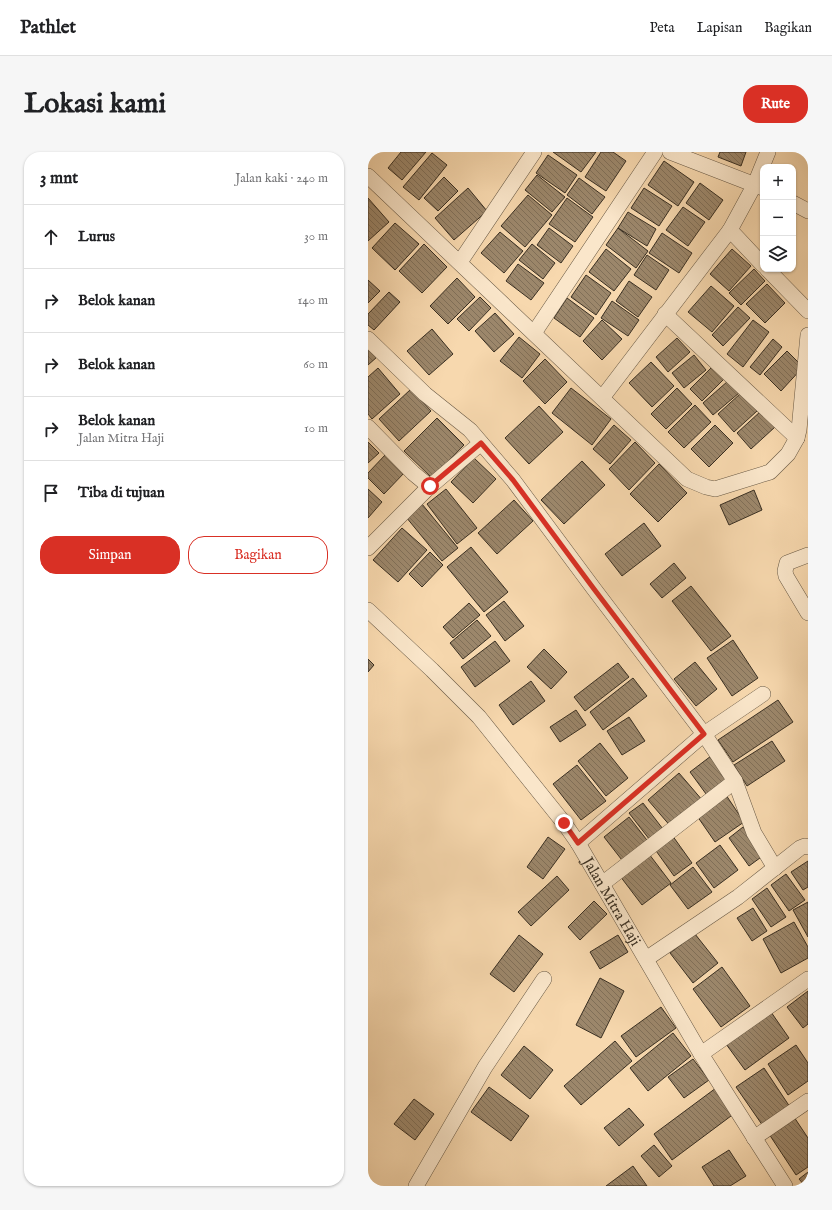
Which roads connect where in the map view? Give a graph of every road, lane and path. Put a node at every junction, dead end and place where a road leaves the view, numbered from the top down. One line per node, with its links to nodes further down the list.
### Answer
1 (534, 152): 10 (street)
2 (655, 152): 15 (street)
3 (670, 152): 6 (street)
4 (768, 152): 6 (street)
5 (368, 176): 10 (street)
6 (759, 186): 9 (street)
7 (796, 205): 8 (street)
8 (808, 211)
9 (730, 230): 11 (street); 14 (street)
10 (460, 262): 15 (street)
11 (760, 262)
12 (770, 272): 13 (street)
13 (808, 311)
14 (665, 314): 18 (street); 20 (street)
15 (534, 333): 18 (street)
16 (808, 335): 20 (street)
17 (368, 339): 21 (street)
18 (602, 398): 20 (street)
19 (368, 427): 22 (street)
20 (798, 438)
21 (481, 443): 22 (street); 28 (street)
22 (430, 486): 23 (street)
23 (368, 548)
24 (808, 555): 26 (street)
25 (368, 610): 30 (street, Jalan Mitra Haji)
26 (808, 613)
27 (763, 694): 28 (street)
28 (704, 734): 29 (street); 30 (street)
29 (735, 781): 32 (street); 33 (street)
30 (578, 843): 33 (street, Jalan Mitra Haji)
31 (808, 847): 32 (street)
32 (775, 868): 34 (street)
33 (602, 884): 34 (street, Jalan Mitra Haji)
34 (646, 959): 37 (street, Jalan Mitra Haji)
35 (544, 979): 40 (street)
36 (808, 979): 37 (street)
37 (701, 1054): 39 (street, Jalan Mitra Haji)
38 (808, 1101): 39 (street)
39 (754, 1138): 41 (street, Jalan Mitra Haji)
40 (416, 1186)
41 (785, 1186)

